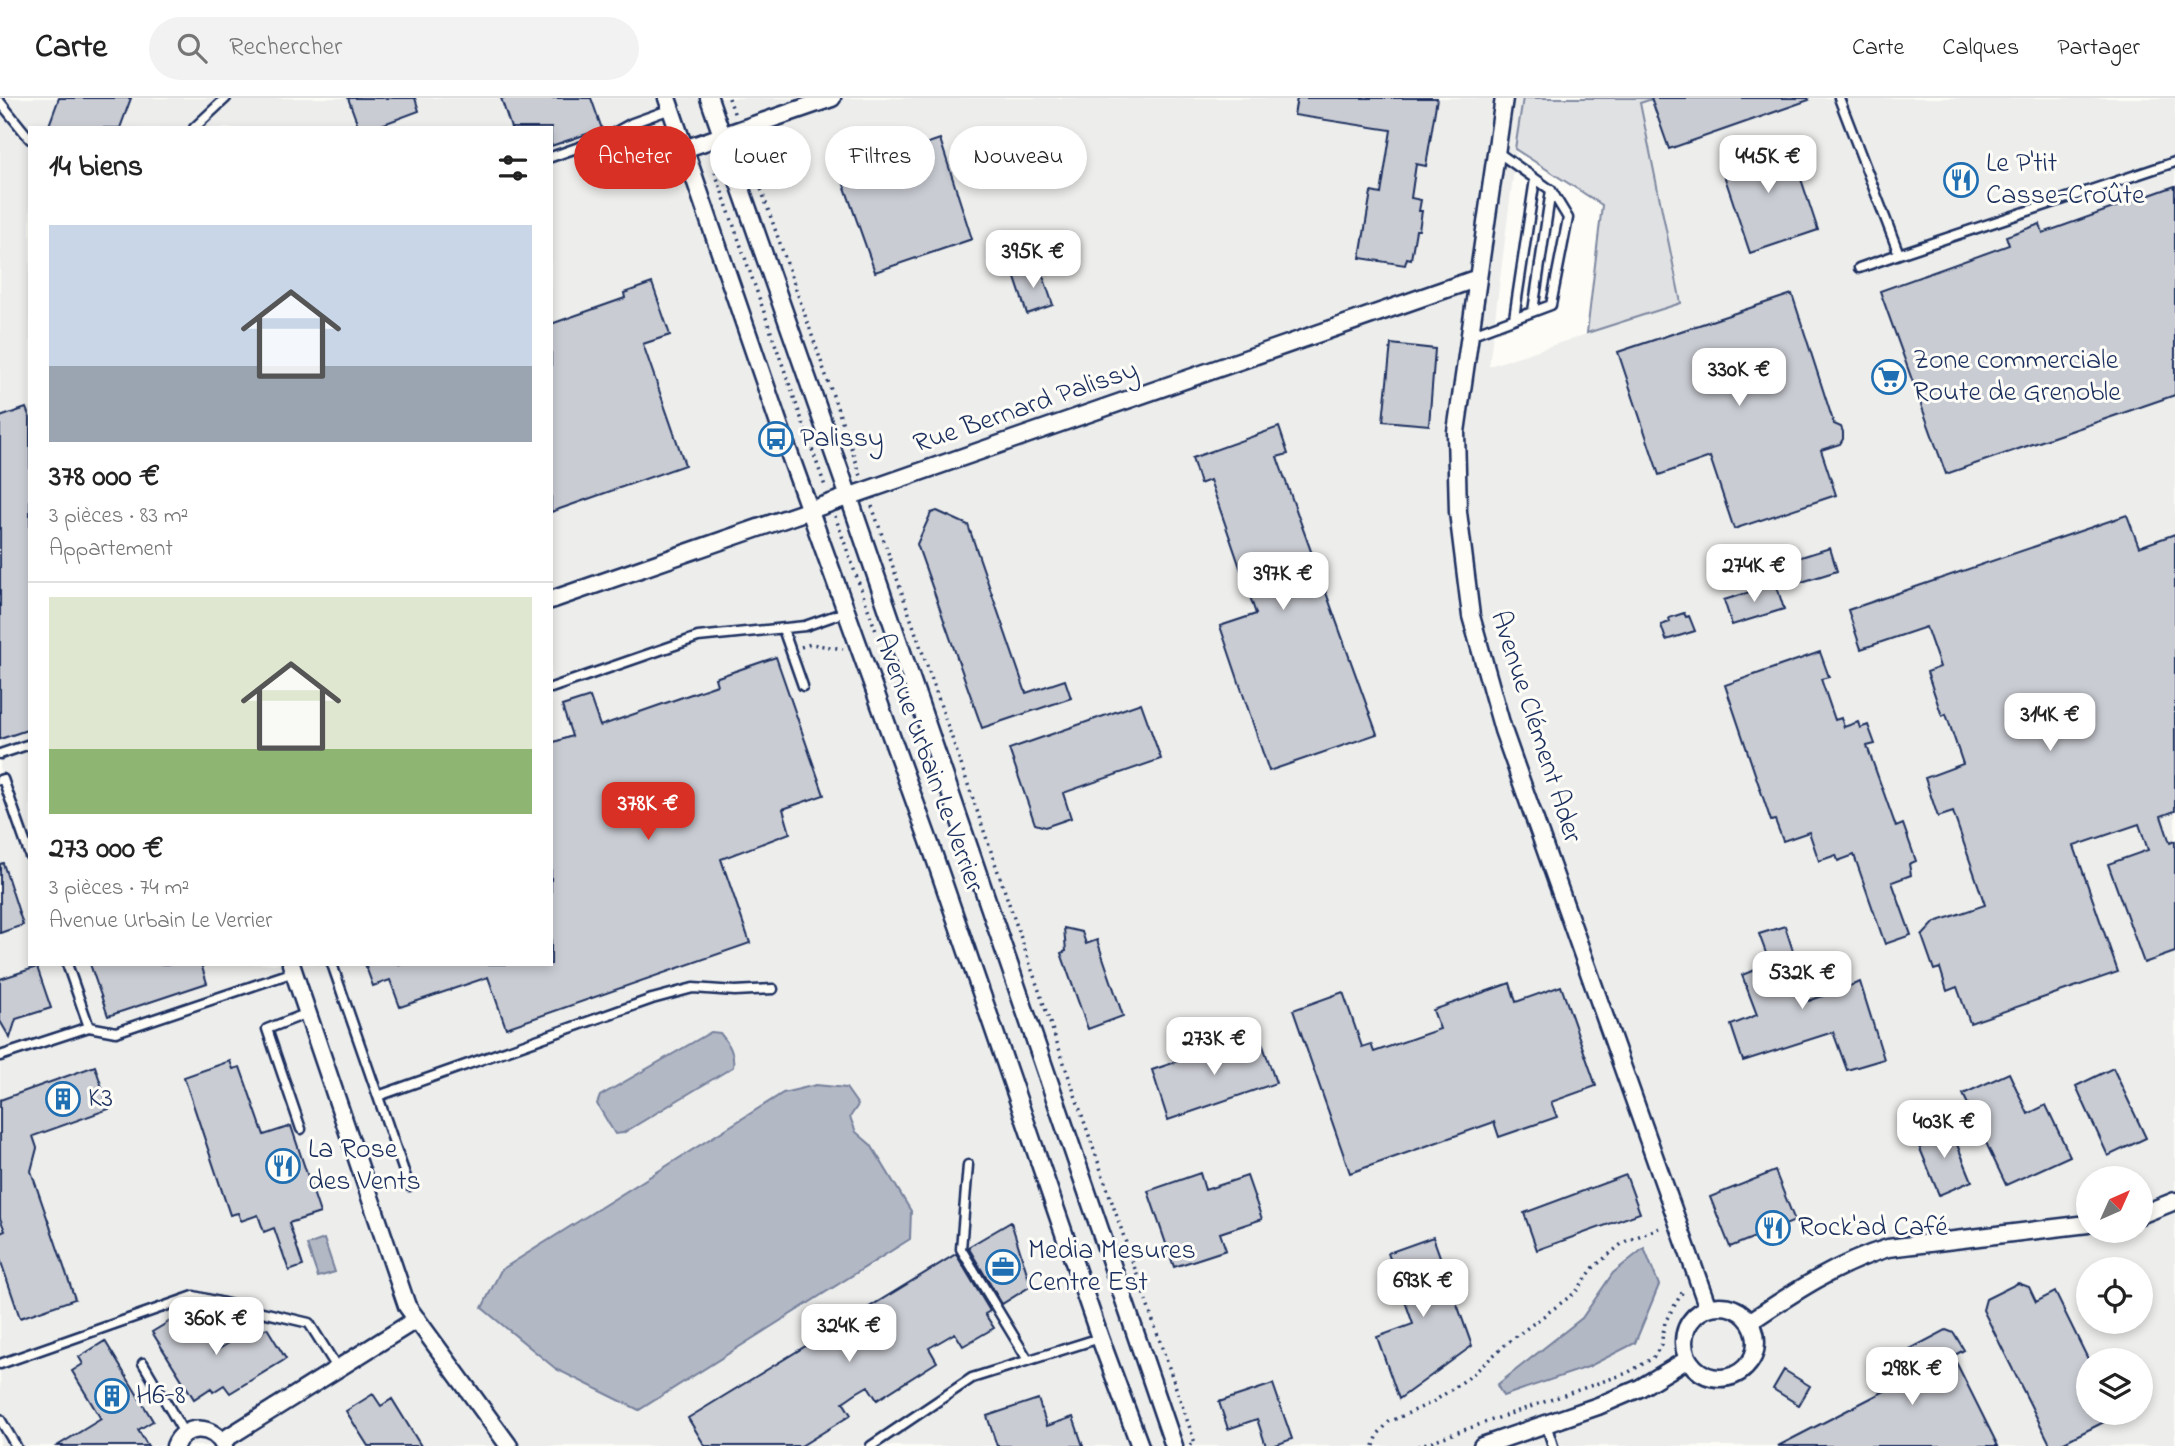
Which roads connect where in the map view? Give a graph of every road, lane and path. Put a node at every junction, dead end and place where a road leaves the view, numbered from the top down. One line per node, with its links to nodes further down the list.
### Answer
1 (226, 98): 9 (lane)
2 (709, 98): 11 (street, Avenue Urbain Le Verrier)
3 (729, 98): 12 (path)
4 (832, 98): 13 (street)
5 (1504, 98): 15 (street, Avenue Clément Ader)
6 (1839, 98): 23 (lane)
7 (0, 102): 14 (lane)
8 (669, 103): 10 (street, Avenue Urbain Le Verrier); 16 (lane)
9 (196, 126)
10 (676, 126)
11 (719, 126)
12 (739, 126)
13 (752, 126)
14 (28, 137)
15 (1496, 151): 18 (lane); 25 (street, Avenue Clément Ader)
16 (553, 156)
17 (2175, 162): 23 (lane)
18 (1535, 179): 22 (lane); 27 (lane)
19 (696, 183): 31 (street, Avenue Urbain Le Verrier)
20 (741, 189): 30 (street, Avenue Urbain Le Verrier)
21 (761, 189): 29 (path)
22 (1551, 190): 26 (lane); 26 (lane)
23 (1899, 254): 24 (lane)
24 (1859, 268)
25 (1478, 278): 28 (street, Avenue Clément Ader); 29 (street, Rue Bernard Palissy)
26 (1534, 311): 27 (lane)
27 (1514, 318): 28 (lane)
28 (1470, 335): 59 (street, Avenue Clément Ader)
29 (866, 491): 30 (street, Rue Bernard Palissy); 77 (path)
30 (849, 497): 31 (street, Rue Bernard Palissy); 76 (street, Avenue Urbain Le Verrier)
31 (810, 510): 32 (street, Rue Bernard Palissy); 33 (street, Avenue Urbain Le Verrier)
32 (553, 599)
33 (845, 612): 34 (lane); 62 (street, Avenue Urbain Le Verrier)
34 (783, 629): 36 (lane); 38 (lane)
35 (843, 649): 36 (path)
36 (791, 650): 37 (lane)
37 (803, 685)
38 (553, 687)
39 (28, 745): 40 (lane)
40 (0, 754)
41 (0, 780): 42 (lane)
42 (28, 850)
43 (68, 966): 48 (lane)
44 (333, 966): 50 (lane)
45 (293, 968): 47 (street); 48 (lane)
46 (773, 989): 50 (lane)
47 (308, 1013): 51 (lane); 60 (street)
48 (89, 1027): 49 (lane)
49 (0, 1056)
50 (378, 1096): 53 (lane)
51 (301, 1129)
52 (968, 1165): 64 (lane)
53 (409, 1186)
54 (2175, 1201): 55 (street)
55 (2153, 1210)
56 (2076, 1225): 61 (street)
57 (1659, 1228): 78 (path)
58 (1679, 1279): 79 (path)
59 (1708, 1308): 61 (street); 63 (street)
60 (417, 1319): 67 (street); 73 (street)
61 (1751, 1321): 63 (street)
62 (1100, 1338): 64 (lane); 75 (street, Avenue Urbain Le Verrier)
63 (1688, 1359): 69 (street)
64 (1028, 1360): 74 (lane)
65 (143, 1363): 70 (lane)
66 (0, 1364): 67 (lane)
67 (338, 1370): 71 (street)
68 (0, 1419): 72 (lane)
69 (1546, 1424): 80 (street); 81 (lane)
70 (179, 1440): 71 (street)
71 (223, 1444)
72 (16, 1446)
73 (509, 1446)
74 (871, 1446)
75 (1140, 1446)
76 (1174, 1446)
77 (1185, 1446)
78 (1374, 1446)
79 (1418, 1446)
80 (1482, 1446)
81 (1553, 1446)

